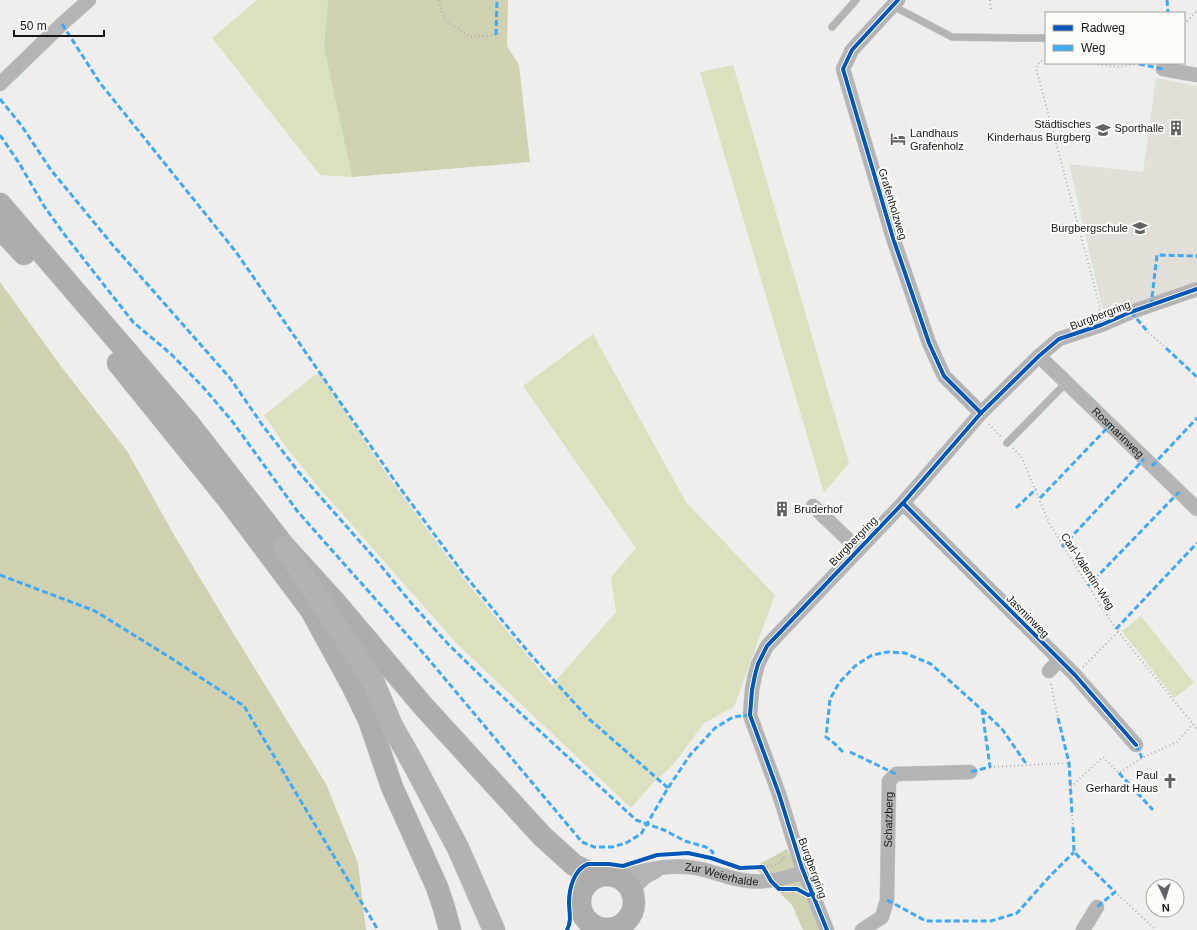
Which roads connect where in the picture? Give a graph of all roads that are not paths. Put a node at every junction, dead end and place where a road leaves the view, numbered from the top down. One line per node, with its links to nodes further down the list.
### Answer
1 (90, 0): 8 (street)
2 (856, 0): 4 (lane)
3 (896, 3): 5 (lane); 14 (street, Grafenholzweg)
4 (832, 27)
5 (1045, 38)
6 (1164, 69): 7 (street)
7 (1197, 75)
8 (0, 84)
9 (0, 204): 19 (main road)
10 (0, 228): 21 (main road)
11 (1197, 289): 12 (street, Burgbergring)
12 (1039, 356): 13 (street, Rosmarinweg); 14 (street, Burgbergring)
13 (1067, 382): 15 (lane); 18 (street, Rosmarinweg)
14 (980, 414): 16 (street, Burgbergring)
15 (1007, 443)
16 (902, 503): 20 (street, Burgbergring); 22 (street, Jasminweg)
17 (813, 506): 20 (street)
18 (1197, 509)
19 (284, 546): 24 (highway); 29 (main road)
20 (858, 549): 27 (street, Burgbergring)
21 (311, 610): 24 (highway); 31 (main road)
22 (1059, 660): 23 (street); 25 (street, Jasminweg)
23 (1049, 671)
24 (392, 726): 32 (highway)
25 (1136, 745)
26 (970, 772): 34 (street, Schatzberg)
27 (804, 872): 29 (street, Zur Weierhalde); 33 (street, Burgbergring)
28 (1097, 907): 35 (street)
29 (620, 911): 30 (main road); 30 (main road)
30 (580, 923)
31 (450, 930)
32 (494, 930)
33 (827, 930)
34 (862, 930)
35 (1083, 930)

